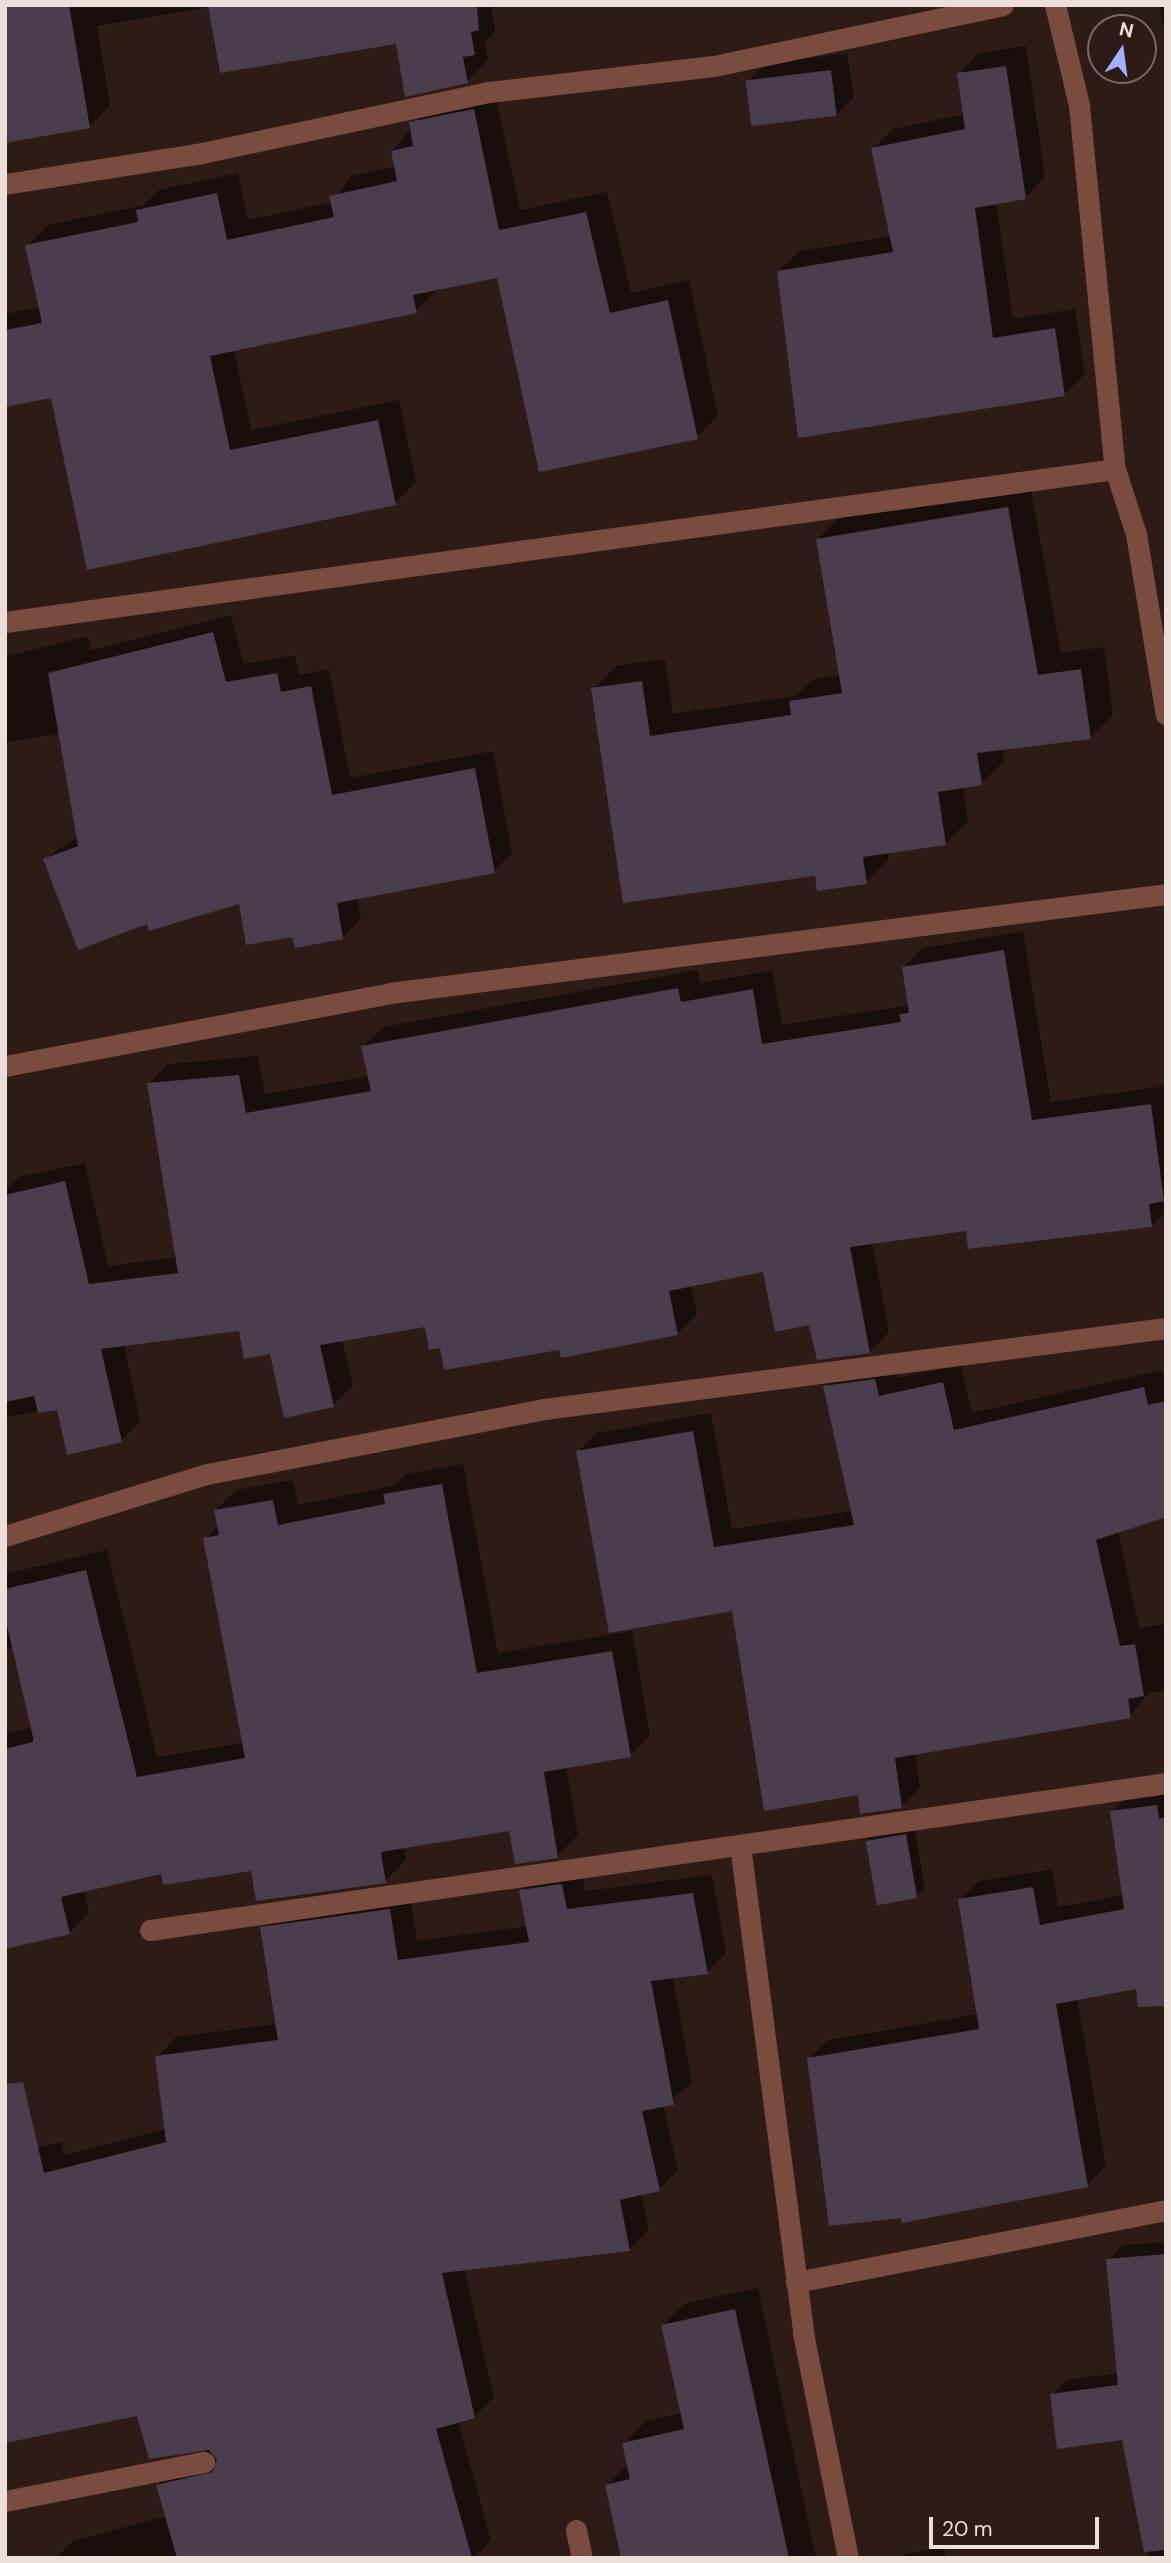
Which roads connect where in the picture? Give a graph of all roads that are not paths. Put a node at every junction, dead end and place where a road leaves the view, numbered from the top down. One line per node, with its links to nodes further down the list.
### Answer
1 (1003, 5): 3 (street)
2 (1055, 5): 4 (street)
3 (5, 184)
4 (1115, 469): 5 (street); 6 (street)
5 (5, 622)
6 (1166, 715)
7 (1166, 894): 8 (street)
8 (5, 1066)
9 (1166, 1328): 10 (street)
10 (5, 1536)
11 (1166, 1783): 12 (street)
12 (740, 1845): 13 (street); 15 (street)
13 (150, 1930)
14 (1166, 2210): 15 (street)
15 (796, 2282): 20 (street)
16 (204, 2462): 17 (street)
17 (5, 2501)
18 (576, 2530): 19 (street)
19 (582, 2558)
20 (848, 2558)

